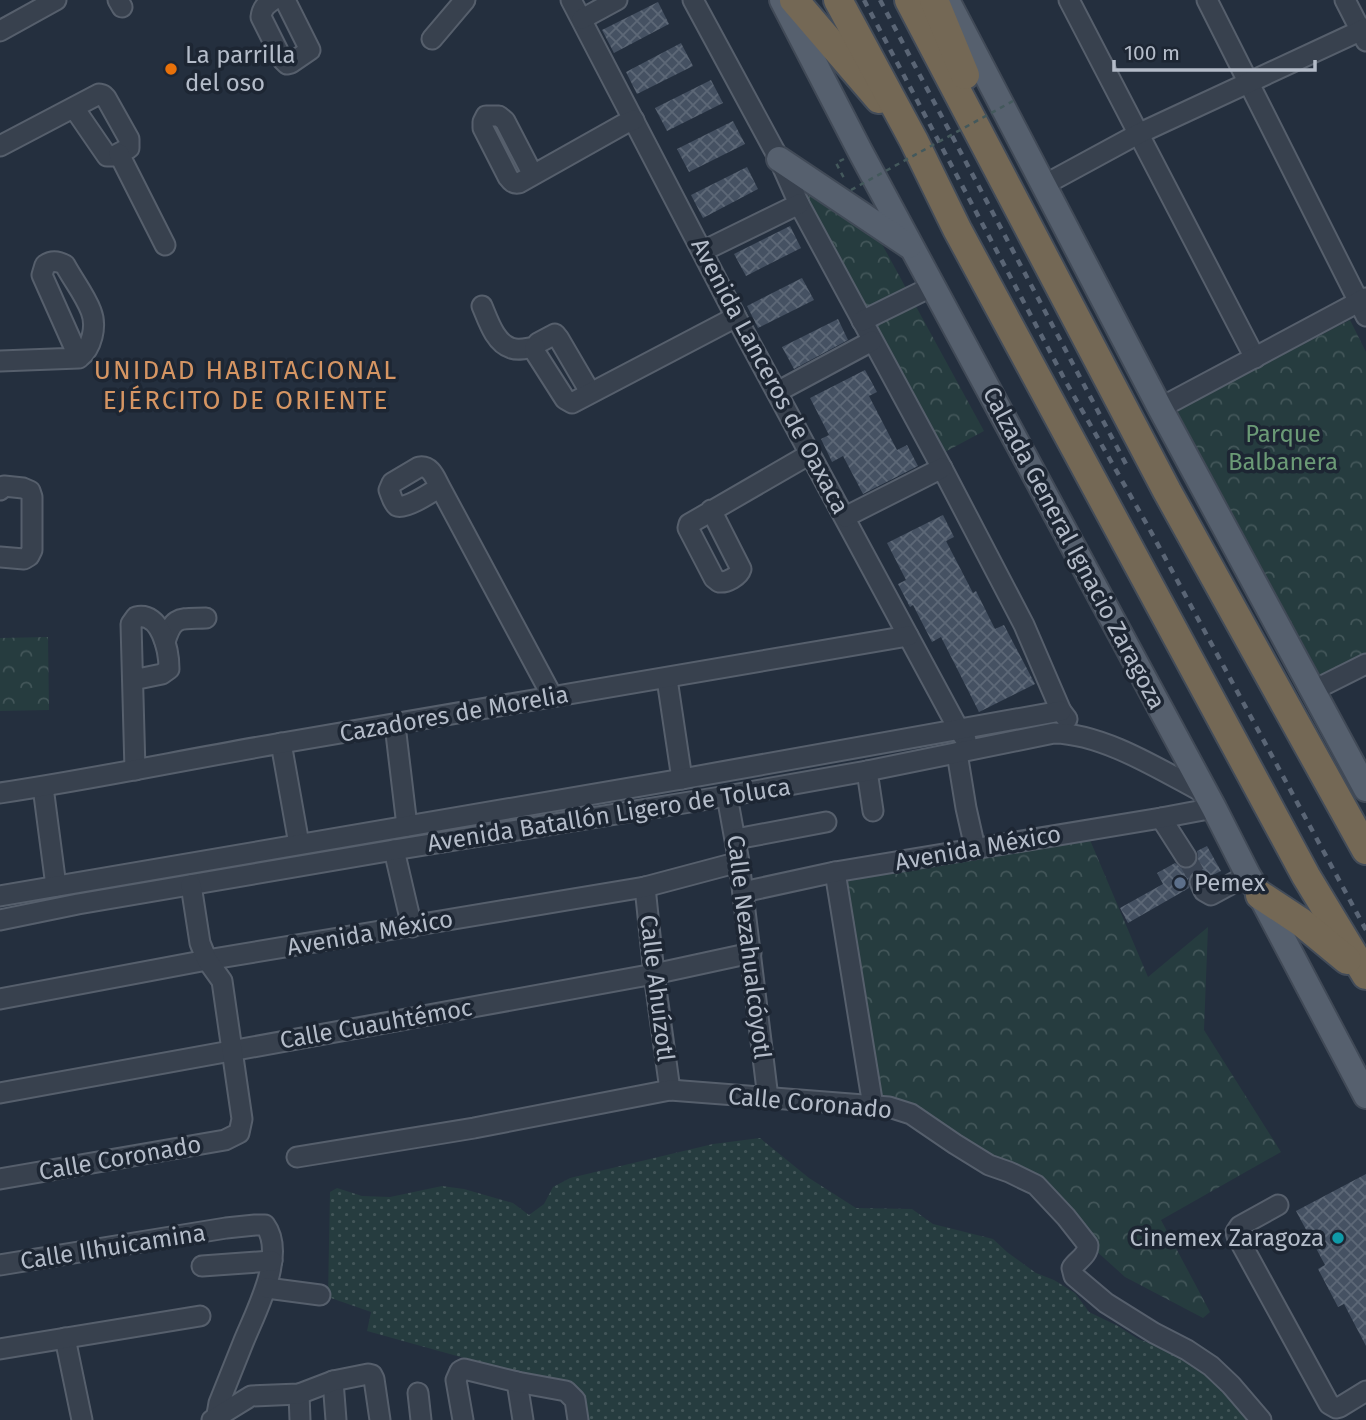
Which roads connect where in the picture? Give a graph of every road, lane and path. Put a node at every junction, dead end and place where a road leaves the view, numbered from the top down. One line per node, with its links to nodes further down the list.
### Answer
1 (56, 0): 18 (street)
2 (273, 0): 3 (street)
3 (285, 0)
4 (465, 0): 20 (street)
5 (571, 0): 17 (street, Avenida Lanceros de Oaxaca)
6 (617, 0): 17 (street)
7 (693, 0): 30 (street)
8 (782, 0): 38 (main road, Calzada General Ignacio Zaragoza)
9 (794, 0): 26 (highway)
10 (838, 0): 26 (highway, Calzada General Ignacio Zaragoza)
11 (909, 0): 27 (highway)
12 (934, 0): 27 (highway)
13 (947, 0): 34 (main road)
14 (1069, 0): 25 (street)
15 (1207, 0): 21 (street)
16 (1345, 0): 19 (street)
17 (582, 19): 24 (street, Avenida Lanceros de Oaxaca)
18 (0, 31)
19 (1364, 33): 21 (street)
20 (432, 39)
21 (1249, 83): 25 (street); 41 (street)
22 (1013, 102): 35 (path, bridge)
23 (74, 108): 28 (street); 29 (street); 29 (street)
24 (634, 120): 32 (street); 39 (street, Avenida Lanceros de Oaxaca)
25 (1138, 134): 34 (street); 48 (street)
26 (914, 141): 106 (highway, Calzada General Ignacio Zaragoza)
27 (985, 145): 90 (highway)
28 (0, 146)
29 (119, 154): 37 (street)
30 (779, 159): 36 (street); 38 (main road)
31 (836, 163): 33 (path)
32 (533, 175)
33 (846, 181)
34 (1044, 186): 52 (main road)
35 (851, 190)
36 (799, 204): 39 (street); 44 (street)
37 (165, 245)
38 (913, 248): 40 (main road, Calzada General Ignacio Zaragoza)
39 (703, 251): 43 (street, Avenida Lanceros de Oaxaca)
40 (933, 286): 44 (street); 81 (main road, Calzada General Ignacio Zaragoza)
41 (1364, 305): 48 (street)
42 (482, 306): 46 (street)
43 (736, 317): 50 (street); 51 (street, Avenida Lanceros de Oaxaca)
44 (862, 321): 45 (street)
45 (872, 341): 51 (street); 54 (street)
46 (535, 347): 50 (street); 50 (street)
47 (79, 358): 49 (street)
48 (1255, 358): 52 (street)
49 (0, 361)
50 (590, 392)
51 (777, 392): 53 (street, Avenida Lanceros de Oaxaca)
52 (1160, 408): 66 (main road)
53 (810, 454): 57 (street); 58 (street, Avenida Lanceros de Oaxaca)
54 (942, 468): 58 (street); 68 (street)
55 (440, 487): 67 (street)
56 (0, 489): 59 (street)
57 (711, 510)
58 (845, 517): 61 (street, Avenida Lanceros de Oaxaca)
59 (0, 557)
60 (206, 618): 62 (street)
61 (908, 636): 64 (street, Cazadores de Morelia); 70 (street, Avenida Lanceros de Oaxaca)
62 (165, 642): 65 (street); 65 (street)
63 (1366, 664): 66 (street)
64 (667, 679): 67 (street, Cazadores de Morelia); 76 (street)
65 (133, 680): 74 (street)
66 (1312, 691): 78 (main road)
67 (552, 696): 69 (street, Cazadores de Morelia)
68 (1061, 711): 70 (street, Avenida Batallón Ligero de Toluca); 71 (street)
69 (395, 724): 72 (street, Cazadores de Morelia); 85 (street)
70 (959, 730): 73 (street, Avenida Lanceros de Oaxaca); 76 (street, Avenida Batallón Ligero de Toluca)
71 (1080, 735): 73 (street, Avenida Batallón Ligero de Toluca); 81 (street, Avenida Batallón Ligero de Toluca)
72 (281, 743): 74 (street, Cazadores de Morelia); 87 (street)
73 (965, 751): 75 (street, Avenida Batallón Ligero de Toluca); 88 (street)
74 (135, 770): 77 (street, Cazadores de Morelia)
75 (867, 771): 80 (street, Avenida Batallón Ligero de Toluca); 82 (street)
76 (682, 779): 85 (street, Avenida Batallón Ligero de Toluca)
77 (43, 787): 79 (street, Cazadores de Morelia); 97 (street)
78 (1366, 789)
79 (0, 793)
80 (727, 796): 86 (street, Calle Nezahualcóyotl); 89 (street, Avenida Batallón Ligero de Toluca)
81 (1210, 801): 83 (street, Avenida México); 96 (main road, Calzada General Ignacio Zaragoza)
82 (873, 811)
83 (1161, 818): 88 (street, Avenida México); 91 (street)
84 (826, 822): 86 (street)
85 (407, 826): 87 (street, Avenida Batallón Ligero de Toluca)
86 (736, 839): 92 (street, Calle Nezahualcóyotl)
87 (299, 844): 97 (street, Avenida Batallón Ligero de Toluca)
88 (975, 848): 93 (street, Avenida México)
89 (394, 850): 95 (street, Avenida Batallón Ligero de Toluca); 102 (street)
90 (1366, 850)
91 (1186, 857)
92 (739, 862): 98 (street, Avenida México); 99 (street, Calle Nezahualcóyotl)
93 (835, 873): 99 (street, Avenida México); 113 (street)
94 (1199, 883): 96 (street)
95 (191, 885): 101 (street, Avenida Batallón Ligero de Toluca); 104 (street)
96 (1254, 885): 106 (highway); 111 (main road, Calzada General Ignacio Zaragoza)
97 (56, 886): 100 (street, Avenida Batallón Ligero de Toluca)
98 (645, 887): 102 (street, Avenida México); 105 (street, Calle Ahuízotl)
99 (743, 892): 103 (street, Calle Nezahualcóyotl)
100 (0, 896)
101 (0, 920)
102 (412, 927): 104 (street, Avenida México)
103 (751, 953): 105 (street, Calle Cuauhtémoc); 112 (street, Calle Nezahualcóyotl)
104 (207, 961): 107 (street, Avenida México); 108 (street)
105 (654, 974): 108 (street, Calle Cuauhtémoc); 109 (street, Calle Ahuízotl)
106 (1366, 977)
107 (0, 999)
108 (232, 1051): 110 (street, Calle Cuauhtémoc); 115 (street, Calle Coronado)
109 (670, 1090): 112 (street, Calle Coronado); 114 (street, Calle Coronado)
110 (0, 1093)
111 (1366, 1096)
112 (768, 1098): 113 (street, Calle Coronado)
113 (873, 1106): 139 (street, Calle Coronado)
114 (297, 1157)
115 (0, 1179)
116 (1278, 1205): 127 (street)
117 (272, 1261): 118 (street, Calle Ilhuicamina); 119 (street); 120 (street)
118 (0, 1265)
119 (202, 1266)
120 (267, 1288): 121 (street); 130 (street)
121 (320, 1295)
122 (200, 1316): 123 (street)
123 (65, 1338): 124 (street); 131 (street)
124 (0, 1349)
125 (333, 1381): 129 (street); 133 (street); 134 (street)
126 (517, 1382): 136 (street); 137 (street); 138 (street)
127 (1366, 1391)
128 (418, 1393): 135 (street)
129 (299, 1394): 130 (street); 132 (street)
130 (214, 1419)
131 (82, 1420)
132 (300, 1420)
133 (336, 1420)
134 (380, 1420)
135 (421, 1420)
136 (463, 1420)
137 (523, 1420)
138 (578, 1420)
139 (1261, 1420)

